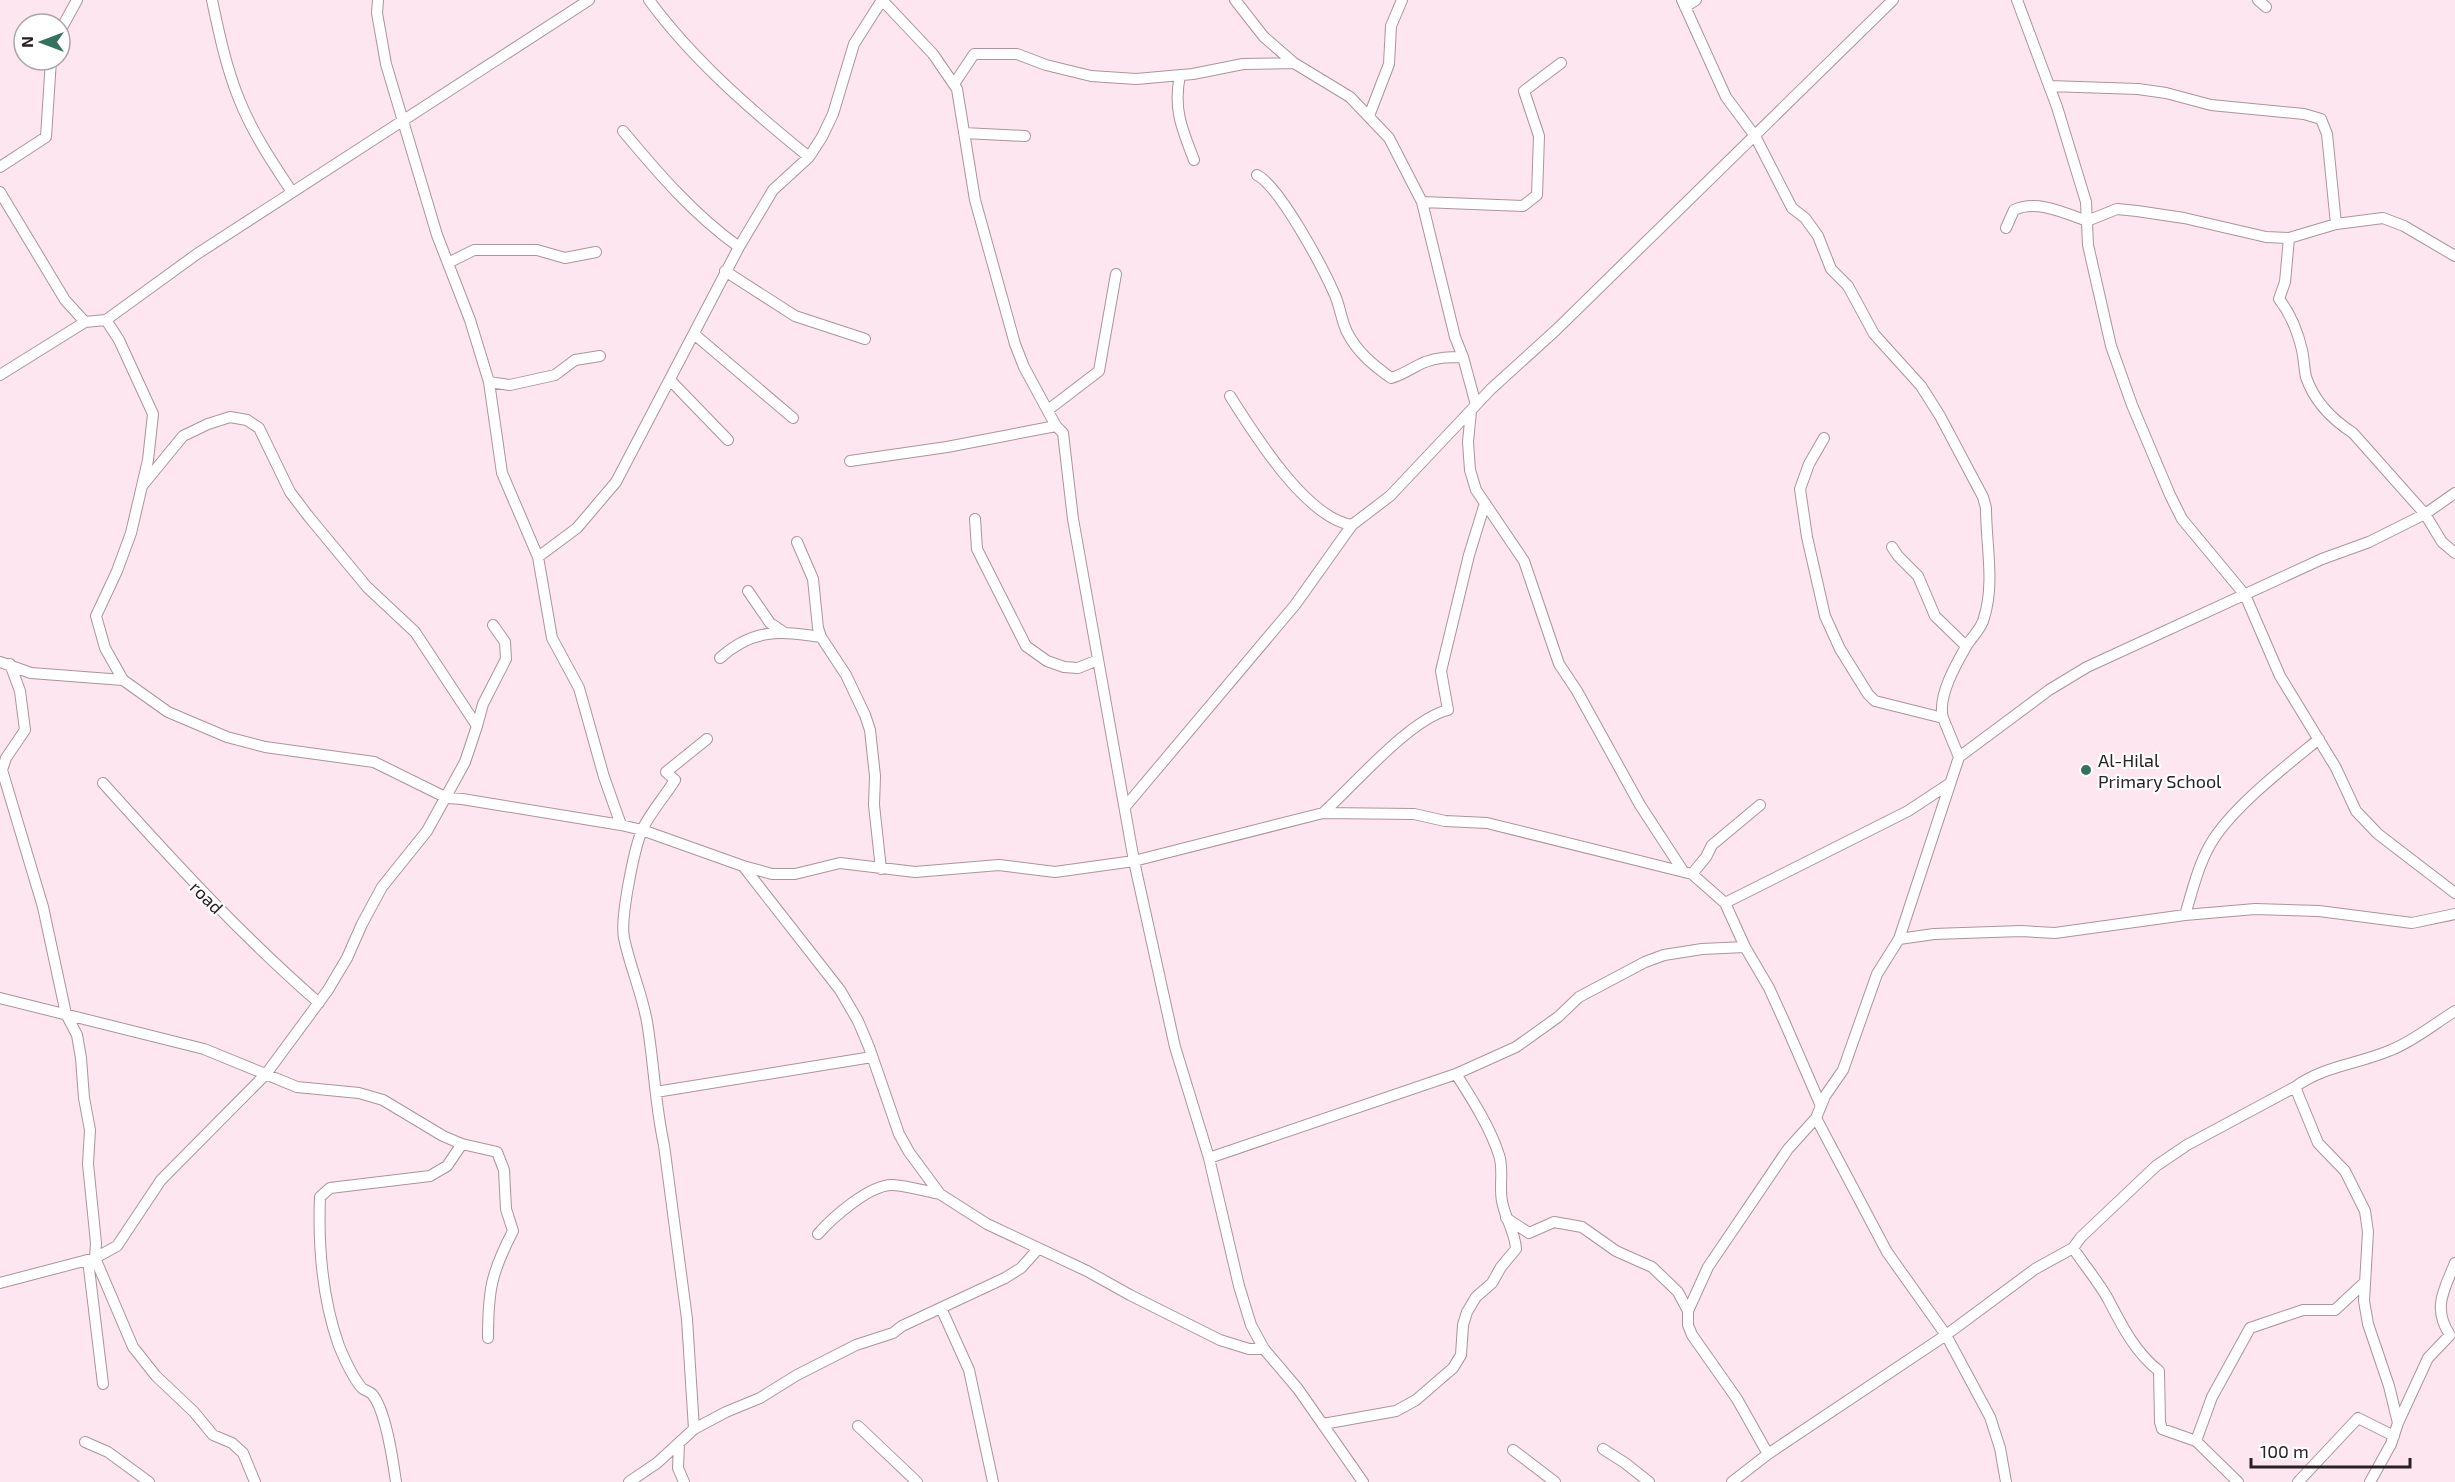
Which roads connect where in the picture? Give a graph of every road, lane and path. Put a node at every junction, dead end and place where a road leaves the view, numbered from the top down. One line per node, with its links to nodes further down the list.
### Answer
1 (212, 0): 28 (street)
2 (378, 0): 18 (street)
3 (589, 0): 18 (street)
4 (649, 0): 23 (street)
5 (1235, 0): 11 (street)
6 (1696, 0): 10 (street)
7 (1893, 0): 22 (street)
8 (2017, 0): 16 (street)
9 (1400, 2): 17 (street)
10 (1683, 3): 22 (street)
11 (1294, 63): 14 (street); 17 (street)
12 (1561, 63): 29 (street)
13 (50, 72): 25 (street)
14 (1180, 75): 15 (street); 24 (street)
15 (954, 84): 20 (street); 23 (street)
16 (2049, 86): 30 (street); 31 (street)
17 (1369, 116): 29 (street)
18 (403, 118): 28 (street); 37 (street)
19 (624, 131): 34 (street)
20 (964, 133): 21 (street); 51 (street)
21 (1025, 136)
22 (1755, 136): 50 (street); 72 (street)
23 (809, 157): 34 (street)
24 (1194, 160)
25 (1, 162)
26 (1257, 175): 45 (street)
27 (0, 192): 41 (street)
28 (292, 192): 40 (street)
29 (1422, 202): 45 (street)
30 (2087, 221): 32 (street); 33 (street); 68 (street)
31 (2336, 224): 33 (street); 36 (street)
32 (2006, 228)
33 (2289, 238): 60 (street)
34 (739, 247): 38 (street)
35 (596, 252): 37 (street)
36 (2455, 256)
37 (448, 263): 48 (street)
38 (725, 271): 42 (street); 43 (street)
39 (1116, 274): 51 (street)
40 (106, 320): 41 (street); 57 (street)
41 (86, 322): 46 (street)
42 (693, 334): 47 (street); 52 (street)
43 (865, 339)
44 (600, 356): 48 (street)
45 (1463, 357): 50 (street)
46 (0, 375)
47 (670, 380): 55 (street); 66 (street)
48 (489, 382): 66 (street)
49 (1230, 396): 62 (street)
50 (1473, 408): 59 (street); 62 (street)
51 (1048, 410): 53 (street)
52 (793, 418)
53 (1056, 426): 56 (street); 74 (street)
54 (1824, 438): 77 (street)
55 (728, 440)
56 (850, 461)
57 (142, 486): 76 (street); 78 (street)
58 (2455, 493): 60 (street)
59 (1485, 504): 87 (street); 93 (street)
60 (2425, 514): 65 (street); 68 (street)
61 (975, 519): 74 (street)
62 (1352, 525): 86 (street)
63 (796, 542): 71 (street)
64 (1892, 547): 72 (street)
65 (2455, 553)
66 (537, 557): 88 (street)
67 (748, 591): 70 (street)
68 (2245, 595): 80 (street); 81 (street)
69 (493, 625): 78 (street)
70 (783, 631): 71 (street); 73 (street)
71 (821, 637): 92 (street)
72 (1966, 646): 77 (street)
73 (720, 658)
74 (1098, 660): 86 (street)
75 (5, 663): 76 (street); 103 (street)
76 (123, 680): 84 (street)
77 (1943, 718): 81 (street)
78 (477, 726): 84 (street)
79 (707, 739): 89 (street)
80 (2319, 739): 94 (street); 97 (street)
81 (1959, 757): 83 (street)
82 (103, 783): 101 (street, road)
83 (1949, 784): 95 (street); 98 (street)
84 (447, 798): 88 (street); 101 (street)
85 (1760, 805): 93 (street)
86 (1125, 807): 90 (street)
87 (1323, 813): 90 (street); 93 (street)
88 (621, 825): 89 (street)
89 (642, 830): 91 (street); 108 (street)
90 (1134, 861): 92 (street); 112 (street)
91 (743, 866): 92 (street); 104 (street)
92 (881, 869)
93 (1688, 873): 95 (street)
94 (2454, 891)
95 (1725, 903): 99 (street)
96 (2455, 914): 97 (street)
97 (2185, 915): 98 (street)
98 (1899, 939): 109 (street)
99 (1745, 947): 106 (street); 109 (street)
100 (0, 998): 103 (street)
101 (318, 1003): 105 (street)
102 (2455, 1011): 107 (street)
103 (66, 1014): 105 (street); 118 (street)
104 (872, 1057): 108 (street); 113 (street)
105 (266, 1074): 111 (street); 118 (street)
106 (1456, 1074): 112 (street); 114 (street)
107 (2295, 1087): 116 (street); 120 (street)
108 (656, 1092): 132 (street)
109 (1821, 1106): 110 (street)
110 (1816, 1118): 123 (street); 124 (street)
111 (462, 1144): 126 (street); 142 (street)
112 (1209, 1158): 127 (street)
113 (940, 1194): 115 (street); 117 (street)
114 (1506, 1218): 123 (street); 130 (street)
115 (818, 1234)
116 (2073, 1248): 124 (street); 135 (street)
117 (1038, 1249): 122 (street); 127 (street)
118 (92, 1259): 121 (street); 128 (street); 141 (street)
119 (2455, 1263): 125 (street)
120 (2364, 1282): 129 (street); 135 (street)
121 (0, 1283)
122 (941, 1308): 132 (street); 146 (street)
123 (1688, 1311): 139 (street)
124 (1946, 1335): 139 (street); 151 (street)
125 (2453, 1335): 129 (street)
126 (488, 1338)
127 (1264, 1349): 130 (street)
128 (103, 1384)
129 (2398, 1423): 133 (street)
130 (1323, 1424): 147 (street)
131 (858, 1426): 145 (street)
132 (693, 1429): 136 (street)
133 (2394, 1436): 153 (street); 154 (street)
134 (85, 1442): 140 (street)
135 (2196, 1442): 152 (street)
136 (679, 1443): 143 (street); 144 (street)
137 (1603, 1449): 149 (street)
138 (1513, 1450): 148 (street)
139 (1768, 1454): 150 (street)
140 (149, 1482)
141 (255, 1482)
142 (396, 1482)
143 (629, 1482)
144 (684, 1482)
145 (917, 1482)
146 (992, 1482)
147 (1363, 1482)
148 (1555, 1482)
149 (1649, 1482)
150 (1732, 1482)
151 (2006, 1482)
152 (2238, 1482)
153 (2298, 1482)
154 (2370, 1482)

